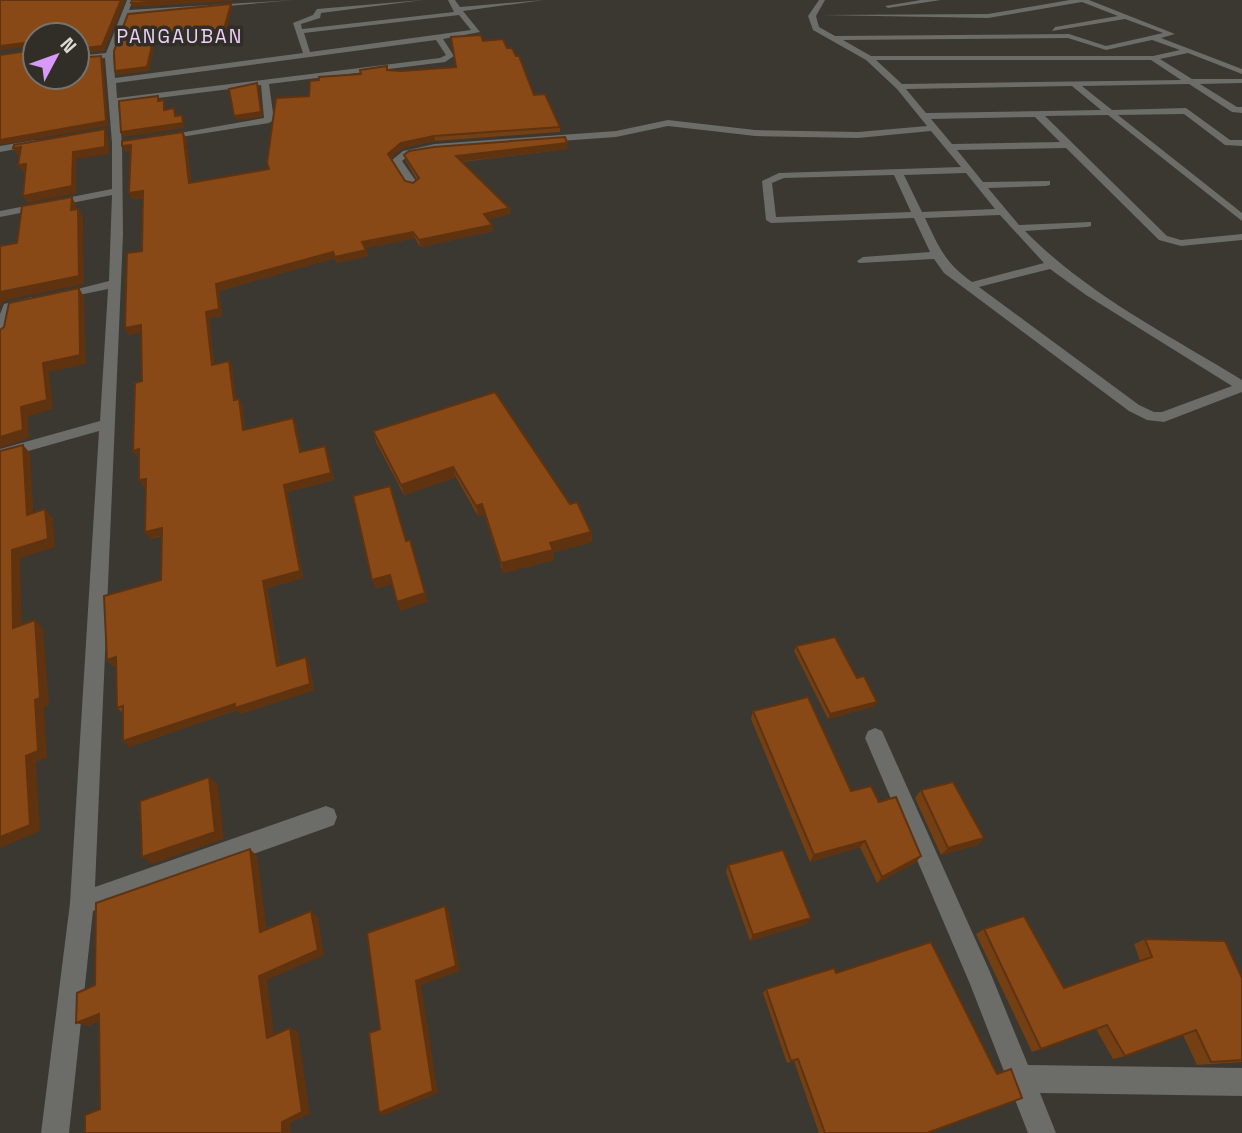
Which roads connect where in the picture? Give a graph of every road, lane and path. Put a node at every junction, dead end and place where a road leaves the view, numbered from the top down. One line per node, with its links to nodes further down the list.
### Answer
1 (290, 0): 8 (street)
2 (420, 0): 17 (street)
3 (451, 0): 10 (street)
4 (541, 0): 10 (street)
5 (822, 0): 12 (street)
6 (938, 0): 12 (street)
7 (1082, 0): 11 (street); 13 (street)
8 (127, 6): 26 (street)
9 (992, 7): 11 (street)
10 (459, 12): 17 (street); 20 (street)
11 (1003, 14): 12 (street); 14 (street)
12 (818, 15): 21 (street)
13 (1127, 17): 16 (street); 22 (street)
14 (1013, 20)
15 (1023, 26): 18 (street)
16 (1055, 28): 18 (street); 19 (street)
17 (300, 31): 25 (street)
18 (1036, 34): 19 (street); 21 (street)
19 (1069, 36): 23 (street)
20 (438, 37): 25 (street); 33 (street)
21 (828, 38): 28 (street)
22 (1153, 38): 23 (street); 24 (street)
23 (1106, 48): 29 (street)
24 (1189, 51): 30 (street); 31 (street)
25 (307, 54): 32 (street)
26 (109, 55): 27 (street); 32 (street)
27 (91, 57)
28 (869, 58): 29 (street); 37 (street)
29 (1121, 58): 30 (street)
30 (1153, 58): 35 (street)
31 (1242, 72)
32 (110, 81): 38 (street)
33 (265, 81): 38 (street); 47 (street)
34 (1242, 81): 35 (street)
35 (1192, 83): 36 (street); 39 (street)
36 (1074, 85): 37 (street); 43 (street)
37 (900, 87): 45 (street)
38 (112, 101): 60 (street)
39 (1238, 110): 42 (street)
40 (1186, 111): 41 (street); 43 (street); 49 (street)
41 (1198, 111)
42 (1211, 111)
43 (1108, 112): 44 (street); 64 (street)
44 (1037, 114): 45 (street); 51 (street)
45 (924, 116): 46 (street)
46 (933, 128): 52 (street); 58 (street)
47 (155, 138)
48 (51, 141): 53 (street)
49 (1228, 143): 50 (street); 54 (street)
50 (1242, 143)
51 (1069, 145): 52 (street); 67 (street)
52 (949, 147): 55 (street)
53 (0, 149)
54 (1242, 151)
55 (971, 170): 56 (street); 59 (street)
56 (899, 174): 63 (street); 63 (street)
57 (1046, 183): 59 (street)
58 (413, 184)
59 (981, 185): 61 (street)
60 (116, 191): 62 (street); 71 (street)
61 (1004, 212): 63 (street); 66 (street)
62 (0, 214)
63 (917, 215): 68 (street)
64 (1242, 218)
65 (1087, 224): 66 (street)
66 (1016, 228): 70 (street)
67 (1242, 237)
68 (937, 254): 69 (street); 72 (street)
69 (863, 261)
70 (1052, 265): 72 (street); 74 (street)
71 (114, 284): 73 (street); 75 (street)
72 (970, 286): 74 (street)
73 (1, 335)
74 (1242, 387)
75 (106, 424): 76 (street); 79 (street)
76 (0, 454)
77 (875, 737): 80 (street)
78 (326, 817): 79 (street)
79 (82, 903): 82 (street)
80 (1022, 1079): 81 (street); 83 (street)
81 (1242, 1082)
82 (55, 1133)
83 (1042, 1133)

